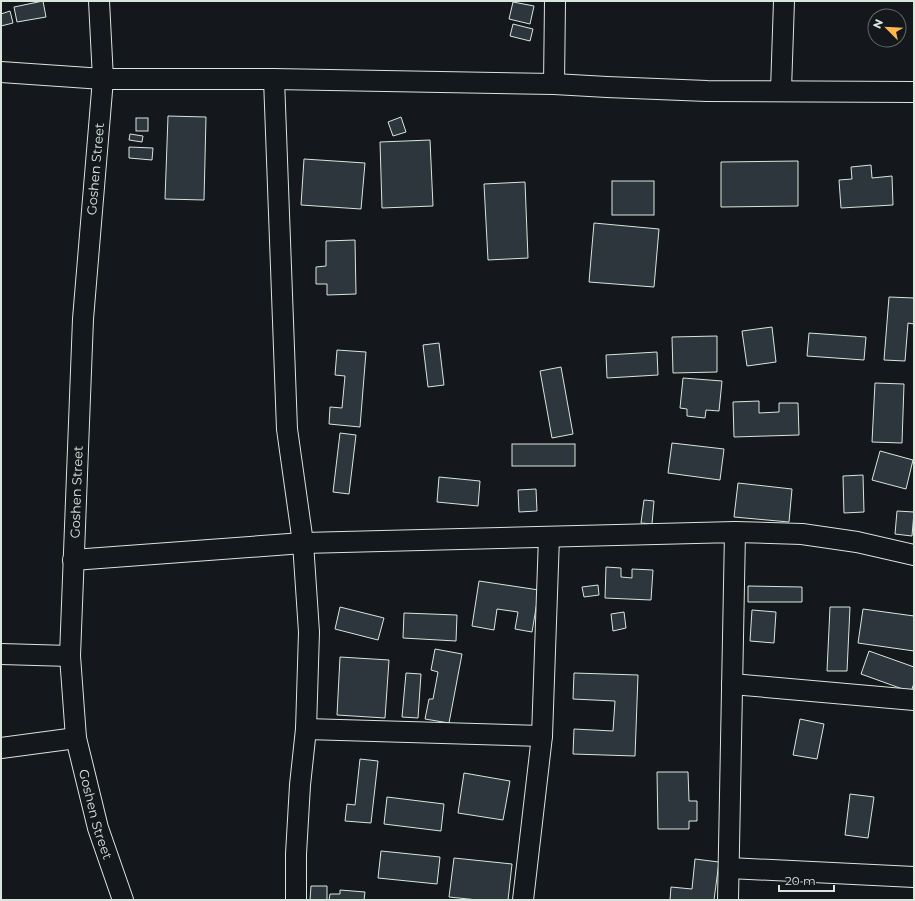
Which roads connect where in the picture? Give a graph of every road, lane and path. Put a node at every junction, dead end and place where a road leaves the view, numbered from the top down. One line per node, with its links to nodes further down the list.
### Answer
1 (99, 1): 5 (street, Goshen Street)
2 (555, 1): 7 (street)
3 (784, 1): 8 (street)
4 (1, 72): 5 (street)
5 (103, 79): 6 (street); 14 (street, Goshen Street)
6 (274, 79): 7 (street); 12 (street)
7 (554, 84): 8 (street)
8 (781, 90): 9 (street)
9 (914, 92)
10 (735, 532): 11 (street); 13 (street); 17 (street)
11 (549, 537): 12 (street); 20 (street)
12 (303, 543): 14 (street); 19 (street)
13 (914, 555)
14 (73, 560): 16 (street, Goshen Street)
15 (1, 654): 16 (street)
16 (70, 656): 21 (street, Goshen Street)
17 (732, 684): 18 (street); 23 (street)
18 (914, 700)
19 (306, 729): 20 (street); 26 (street)
20 (542, 736): 27 (street)
21 (76, 738): 22 (street); 25 (street, Goshen Street)
22 (1, 748)
23 (729, 868): 24 (street); 28 (street)
24 (914, 877)
25 (123, 900)
26 (296, 900)
27 (523, 900)
28 (728, 900)

